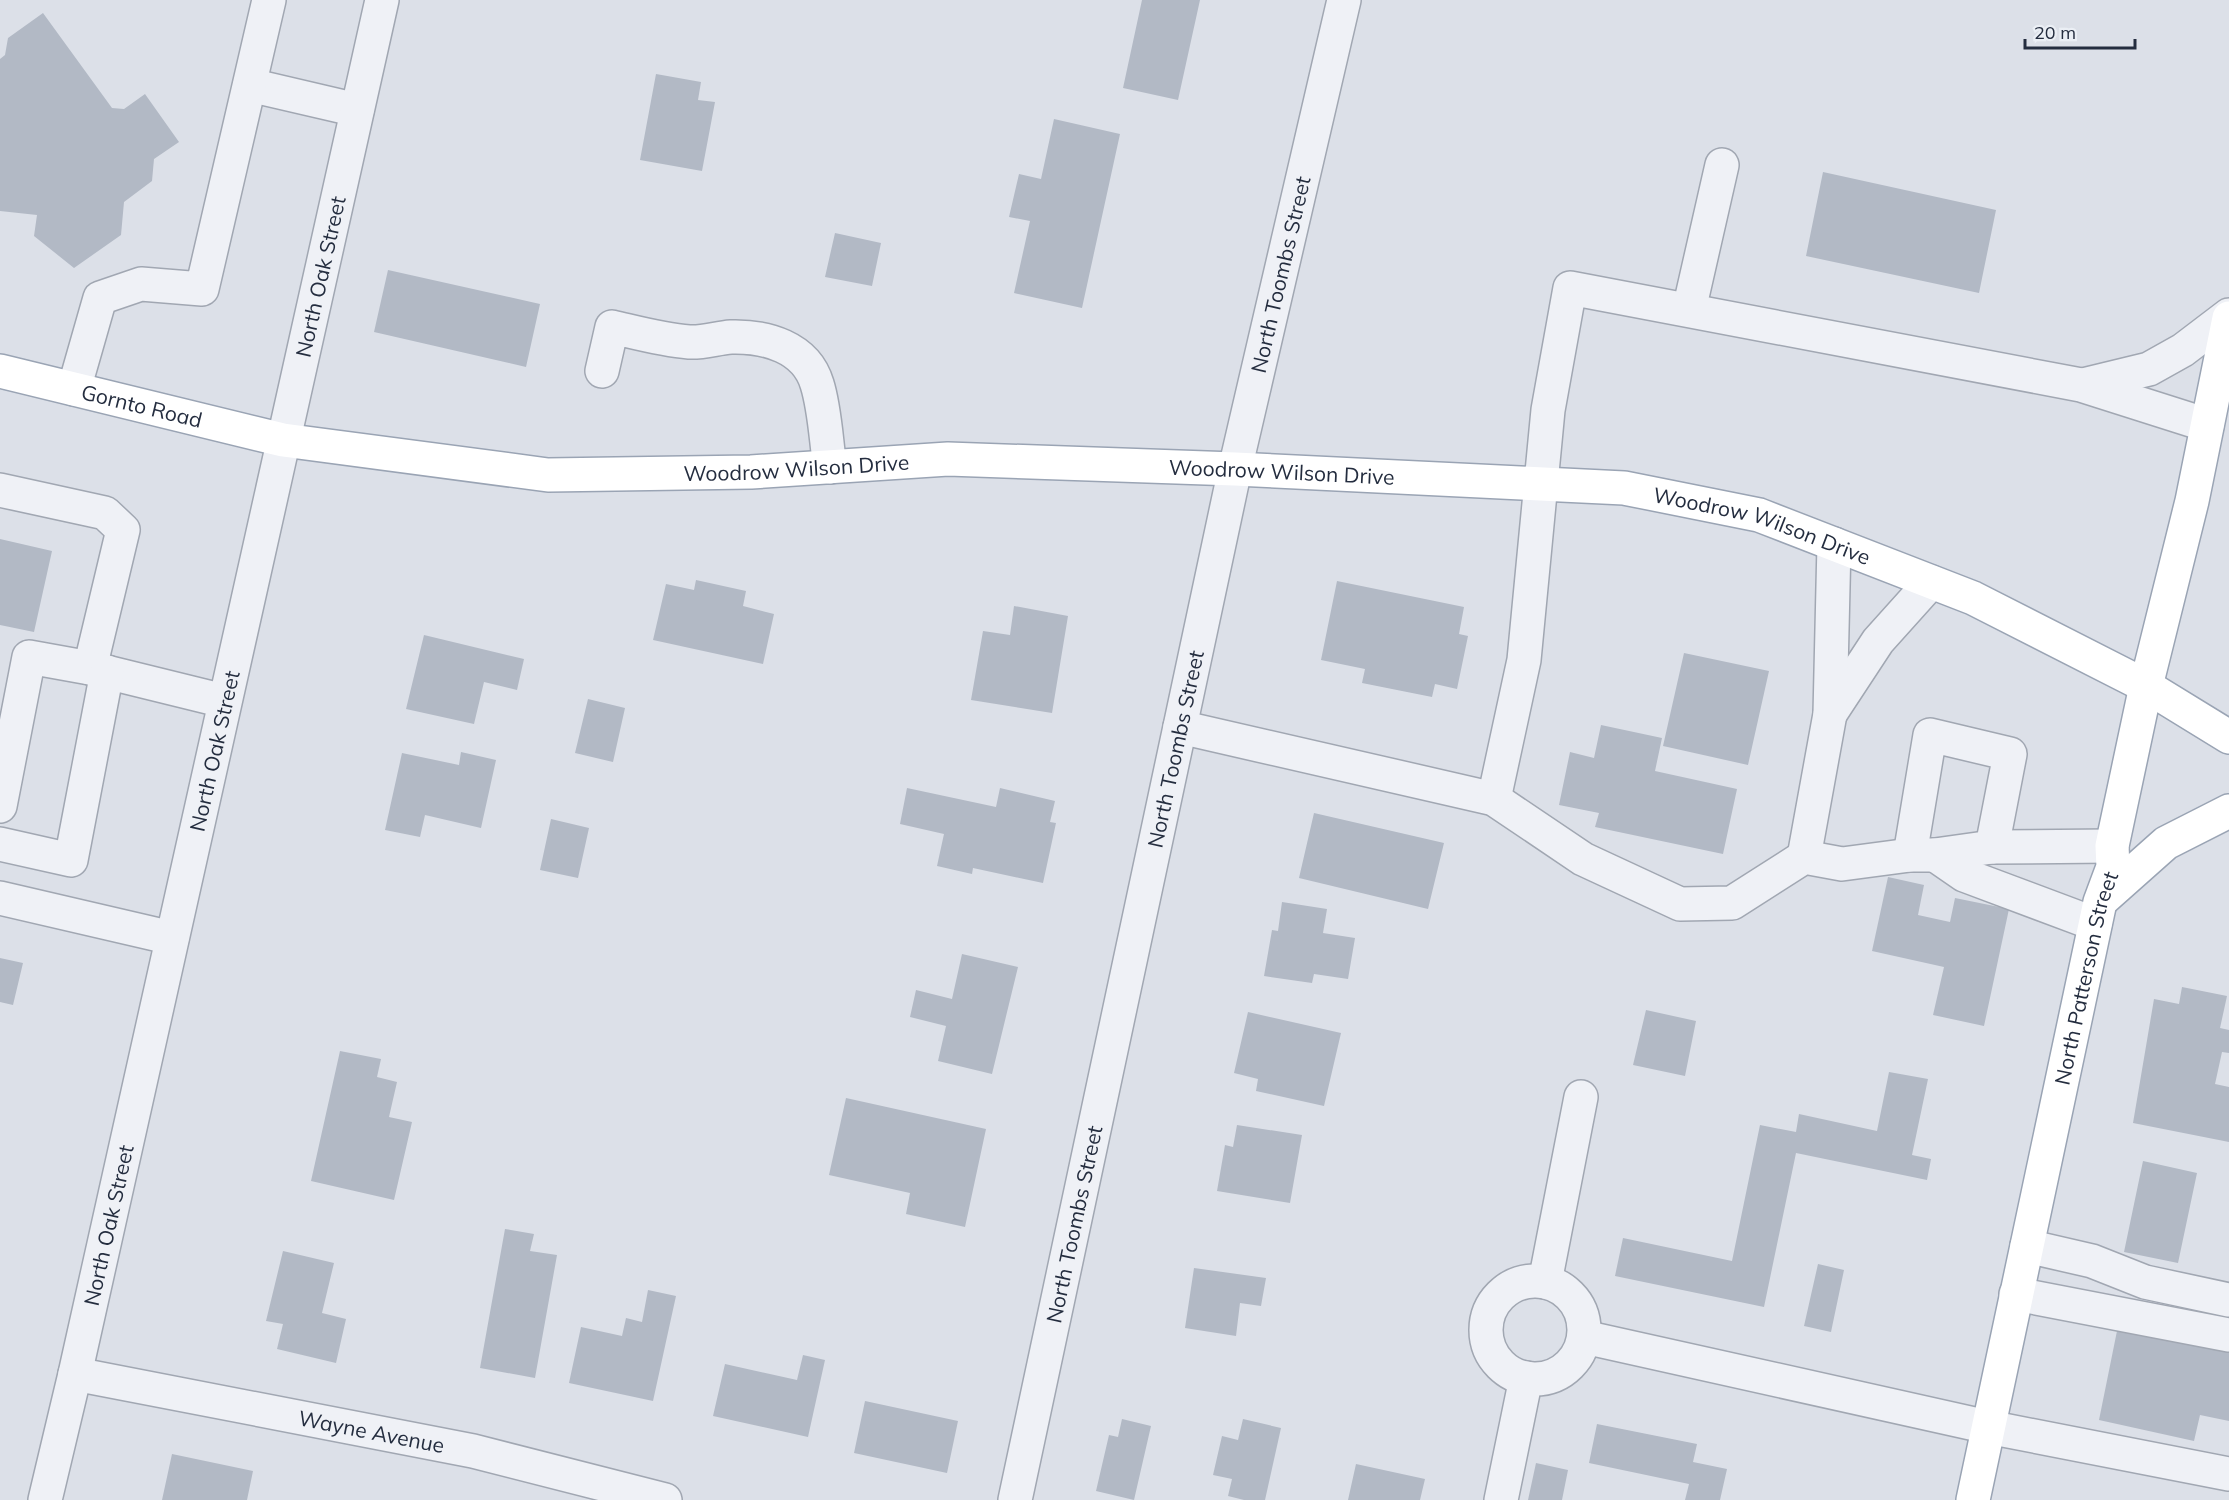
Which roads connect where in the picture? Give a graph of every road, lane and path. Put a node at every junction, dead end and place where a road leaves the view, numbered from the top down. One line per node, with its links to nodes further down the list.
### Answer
1 (269, 0): 4 (street)
2 (382, 0): 5 (street, North Oak Street)
3 (1344, 0): 16 (street, North Toombs Street)
4 (249, 85): 5 (street); 12 (street)
5 (357, 110): 14 (street, North Oak Street)
6 (1722, 165): 7 (street)
7 (1689, 310): 11 (street); 17 (street)
8 (2229, 316): 11 (street); 13 (main road, North Patterson Street)
9 (0, 371): 12 (main road, Gornto Road)
10 (602, 371): 15 (street)
11 (2081, 385): 13 (street)
12 (74, 389): 14 (main road, Gornto Road)
13 (2207, 425): 22 (main road, North Patterson Street)
14 (283, 440): 15 (main road, Woodrow Wilson Drive); 23 (street, North Oak Street)
15 (830, 467): 16 (main road, Woodrow Wilson Drive)
16 (1235, 469): 17 (main road, Woodrow Wilson Drive); 25 (street, North Toombs Street)
17 (1540, 484): 19 (main road, Woodrow Wilson Drive); 27 (street)
18 (0, 490): 21 (street)
19 (1834, 544): 20 (main road, Woodrow Wilson Drive); 24 (street)
20 (1931, 582): 22 (main road, Woodrow Wilson Drive); 24 (street)
21 (99, 670): 23 (street); 28 (street); 30 (street)
22 (2146, 686): 26 (main road, Woodrow Wilson Drive); 31 (main road, North Patterson Street)
23 (224, 701): 37 (street, North Oak Street)
24 (1830, 714): 34 (street)
25 (1180, 727): 27 (street); 51 (street, North Toombs Street)
26 (2229, 737)
27 (1494, 799): 34 (street)
28 (0, 806)
29 (2229, 811): 36 (main road)
30 (0, 844)
31 (2112, 846): 32 (street); 36 (main road, North Patterson Street)
32 (1992, 847): 33 (street); 33 (street)
33 (1922, 855): 34 (street); 36 (street)
34 (1804, 856)
35 (0, 898): 37 (street)
36 (2098, 913): 39 (main road, North Patterson Street)
37 (172, 938): 45 (street, North Oak Street)
38 (1581, 1097): 40 (street)
39 (2027, 1246): 41 (main road, North Patterson Street); 42 (street)
40 (1545, 1282): 44 (street); 46 (street)
41 (2016, 1294): 43 (street); 47 (main road, North Patterson Street)
42 (2229, 1300)
43 (2229, 1335)
44 (1584, 1337): 46 (street); 47 (street)
45 (75, 1374): 49 (street, North Oak Street); 50 (street, Wayne Avenue)
46 (1526, 1378): 52 (street)
47 (1988, 1427): 48 (street); 53 (main road, North Patterson Street)
48 (2229, 1474)
49 (45, 1500)
50 (665, 1500)
51 (1015, 1500)
52 (1501, 1500)
53 (1973, 1500)

